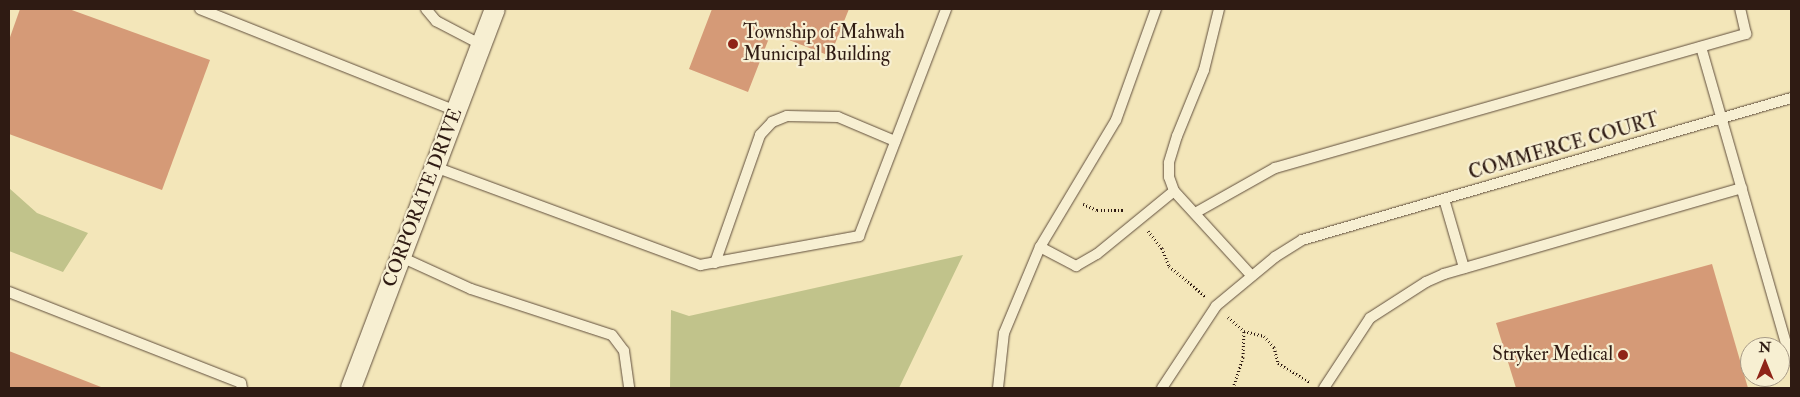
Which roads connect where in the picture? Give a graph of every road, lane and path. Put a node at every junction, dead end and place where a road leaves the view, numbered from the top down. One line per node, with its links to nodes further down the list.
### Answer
1 (200, 9): 11 (lane)
2 (426, 9): 8 (lane)
3 (495, 9): 8 (street, CORPORATE DRIVE)
4 (946, 9): 13 (lane)
5 (1156, 9): 17 (lane)
6 (1219, 9): 16 (lane)
7 (1740, 9): 9 (lane)
8 (482, 45): 11 (street, CORPORATE DRIVE)
9 (1701, 47): 12 (lane); 19 (lane)
10 (1791, 98): 12 (lane, COMMERCE COURT)
11 (456, 111): 14 (street, CORPORATE DRIVE)
12 (1723, 120): 15 (lane); 18 (lane, COMMERCE COURT)
13 (895, 141): 23 (lane); 23 (lane)
14 (434, 167): 22 (street, CORPORATE DRIVE); 23 (lane)
15 (1742, 188): 24 (lane); 29 (lane)
16 (1174, 191): 19 (lane); 20 (lane)
17 (1069, 197): 20 (path); 21 (lane)
18 (1444, 199): 24 (lane); 25 (lane, COMMERCE COURT)
19 (1195, 213): 25 (lane)
20 (1139, 220): 21 (lane); 27 (path)
21 (1040, 247): 34 (lane)
22 (401, 257): 32 (street, CORPORATE DRIVE); 33 (lane)
23 (715, 263)
24 (1464, 268): 37 (lane)
25 (1252, 276): 27 (lane, COMMERCE COURT)
26 (9, 292): 31 (lane)
27 (1216, 306): 28 (path); 35 (lane, COMMERCE COURT)
28 (1244, 331): 30 (path); 36 (path)
29 (1791, 360)
30 (1312, 383)
31 (242, 388)
32 (351, 388)
33 (629, 388)
34 (996, 388)
35 (1162, 388)
36 (1233, 388)
37 (1324, 388)

